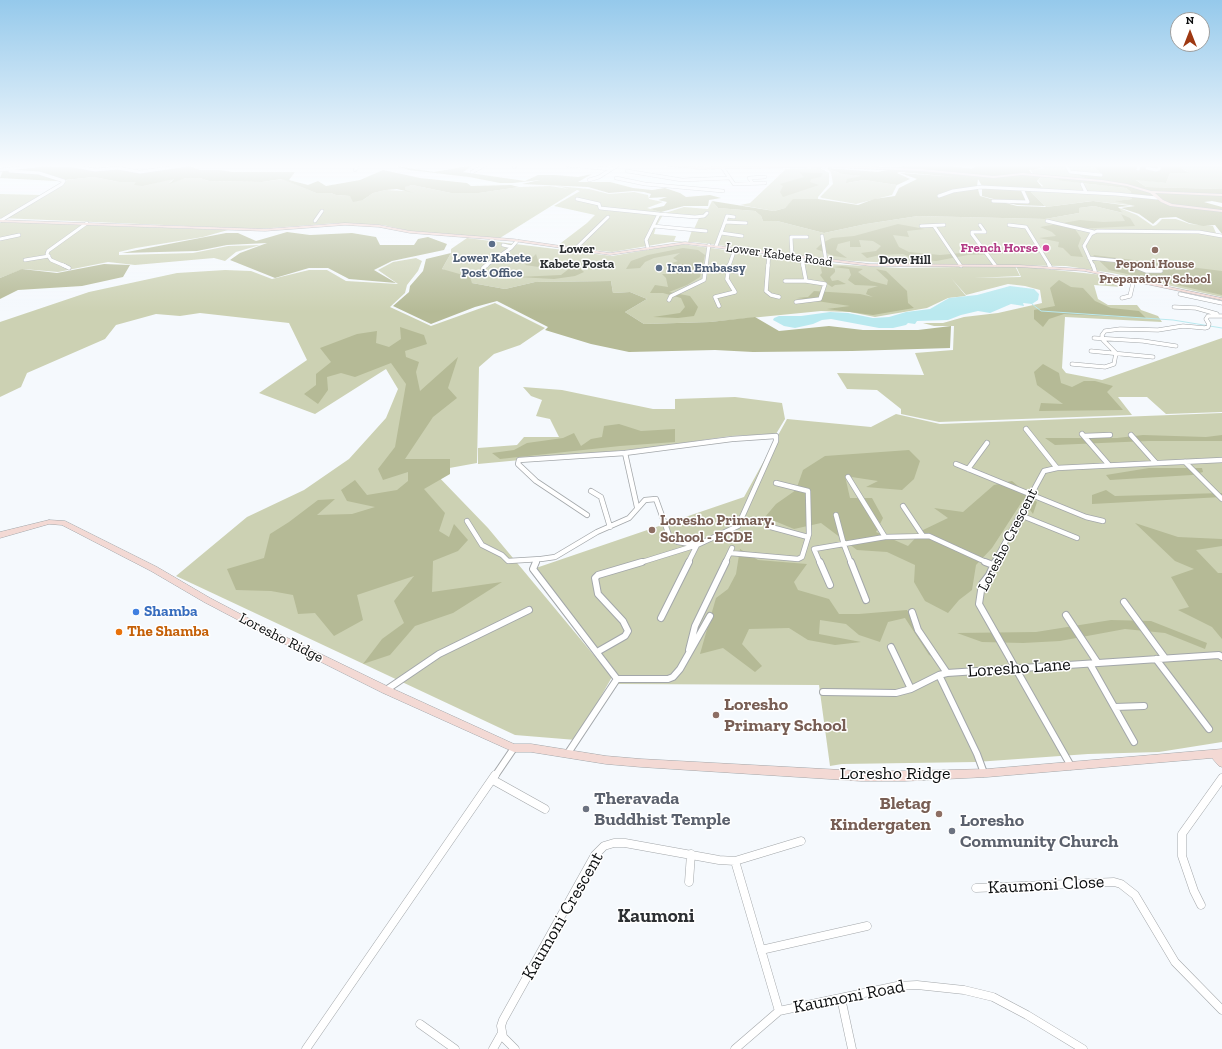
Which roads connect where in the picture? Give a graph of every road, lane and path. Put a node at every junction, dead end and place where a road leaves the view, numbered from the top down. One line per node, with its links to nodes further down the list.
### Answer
1 (12, 214): 7 (street)
2 (321, 214): 8 (street)
3 (659, 214): 4 (street); 16 (street)
4 (706, 214)
5 (608, 217): 35 (street)
6 (734, 217): 11 (street)
7 (0, 221): 12 (main road, Lower Kabete Road)
8 (315, 221)
9 (1005, 221): 47 (street)
10 (1047, 221): 20 (street)
11 (725, 222): 13 (street); 21 (street)
12 (87, 223): 28 (main road, Lower Kabete Road); 37 (street)
13 (746, 223)
14 (944, 225): 18 (street)
15 (980, 225): 44 (street)
16 (653, 226): 19 (street); 33 (street)
17 (921, 226): 18 (street)
18 (934, 226): 43 (street)
19 (706, 231)
20 (1094, 232): 25 (street); 40 (street)
21 (721, 233): 23 (street); 31 (street)
22 (19, 235): 27 (street)
23 (742, 236)
24 (822, 236): 42 (street)
25 (1222, 236)
26 (807, 237): 38 (street)
27 (0, 239)
28 (518, 241): 32 (street); 35 (main road, Lower Kabete Road)
29 (503, 244): 32 (street)
30 (709, 245): 31 (main road, Lower Kabete Road); 33 (main road, Lower Kabete Road); 59 (street)
31 (716, 246): 34 (main road, Lower Kabete Road)
32 (512, 247): 46 (street)
33 (648, 248): 35 (main road, Lower Kabete Road)
34 (735, 249): 36 (main road, Lower Kabete Road); 48 (street)
35 (574, 250)
36 (769, 253): 38 (main road, Lower Kabete Road); 56 (street)
37 (49, 256): 41 (street); 45 (street)
38 (792, 257): 39 (main road, Lower Kabete Road)
39 (802, 258): 42 (main road, Lower Kabete Road); 54 (street)
40 (1090, 258): 49 (street); 50 (street)
41 (25, 260)
42 (826, 261): 43 (main road, Lower Kabete Road)
43 (961, 266): 44 (main road, Lower Kabete Road)
44 (995, 266): 47 (main road, Lower Kabete Road)
45 (69, 268)
46 (483, 268)
47 (1050, 268): 49 (main road, Lower Kabete Road)
48 (730, 270): 51 (street); 62 (street)
49 (1096, 271): 52 (main road, Lower Kabete Road)
50 (1161, 271)
51 (739, 272)
52 (1134, 279): 57 (street); 58 (main road, Lower Kabete Road)
53 (785, 281): 54 (street)
54 (806, 281): 60 (street)
55 (1180, 294): 61 (street)
56 (779, 298)
57 (1122, 298)
58 (1222, 299)
59 (669, 300)
60 (796, 302)
61 (1222, 303)
62 (719, 306)
63 (1174, 307): 64 (street)
64 (1222, 316): 66 (street)
65 (1094, 338): 66 (street)
66 (1103, 338): 67 (street); 69 (street)
67 (1176, 346)
68 (1091, 351): 69 (street)
69 (1116, 353): 70 (street); 71 (street)
70 (1153, 357)
71 (1072, 364)
72 (1026, 429): 82 (street)
73 (1110, 435): 81 (street)
74 (1131, 435): 79 (street)
75 (987, 443): 83 (street)
76 (625, 453): 90 (street); 91 (street); 104 (street)
77 (1222, 460): 78 (street, Loresho Crescent)
78 (1185, 462): 79 (street, Loresho Crescent); 88 (street)
79 (1156, 463): 81 (street, Loresho Crescent)
80 (956, 464): 83 (street)
81 (1109, 465): 82 (street, Loresho Crescent)
82 (1057, 468): 87 (street, Loresho Crescent)
83 (968, 469): 87 (street)
84 (848, 477): 101 (street)
85 (776, 483): 100 (street)
86 (591, 491): 97 (street)
87 (1031, 495): 93 (street, Loresho Crescent); 95 (street)
88 (1222, 499)
89 (903, 506): 99 (street)
90 (638, 507): 97 (street); 104 (street)
91 (587, 515)
92 (836, 515): 103 (street)
93 (1020, 515): 102 (street); 106 (street, Loresho Crescent)
94 (467, 521): 105 (street)
95 (1103, 521)
96 (767, 526): 100 (street)
97 (610, 527): 105 (street)
98 (0, 535): 127 (main road, Loresho Ridge)
99 (923, 536): 101 (street); 106 (street)
100 (808, 537): 118 (street)
101 (885, 537): 103 (street)
102 (1077, 538)
103 (844, 544): 107 (street); 108 (street)
104 (697, 545): 114 (street); 116 (street)
105 (536, 560): 116 (street)
106 (993, 565): 122 (street, Loresho Crescent)
107 (830, 585)
108 (866, 600)
109 (1124, 602): 119 (street)
110 (529, 610): 127 (street)
111 (912, 612): 123 (street)
112 (710, 616): 118 (street)
113 (1066, 616): 121 (street)
114 (661, 618)
115 (891, 647): 126 (street)
116 (597, 652): 125 (street)
117 (1220, 656): 119 (street, Loresho Lane)
118 (687, 657): 125 (street)
119 (1165, 658): 120 (street, Loresho Lane)
120 (1156, 659): 121 (street, Loresho Lane); 131 (street)
121 (1093, 663): 122 (street, Loresho Lane); 130 (street)
122 (1016, 669): 123 (street, Loresho Lane); 137 (street, Loresho Crescent)
123 (947, 673): 124 (street, Loresho Lane)
124 (939, 675): 126 (street, Loresho Lane); 138 (street)
125 (617, 680): 134 (street)
126 (910, 689): 128 (street, Loresho Lane)
127 (386, 690): 133 (main road, Loresho Ridge)
128 (823, 692)
129 (1144, 706): 130 (street)
130 (1115, 707): 132 (street)
131 (1209, 729)
132 (1134, 742)
133 (514, 748): 134 (main road, Loresho Ridge); 140 (street)
134 (568, 752): 138 (main road, Loresho Ridge)
135 (1219, 754): 136 (main road); 137 (main road, Loresho Ridge)
136 (1222, 763)
137 (1071, 766): 138 (main road, Loresho Ridge)
138 (984, 773)
139 (1222, 778): 147 (street)
140 (493, 780): 141 (street); 155 (street)
141 (545, 809)
142 (801, 841): 144 (street)
143 (691, 854): 144 (street, Kaumoni Crescent); 145 (street); 154 (street, Kaumoni Crescent)
144 (735, 861): 149 (street)
145 (689, 882)
146 (976, 888): 151 (street, Kaumoni Close)
147 (1201, 904)
148 (867, 926): 149 (street)
149 (761, 950): 152 (street)
150 (841, 998): 152 (street, Kaumoni Road); 160 (street); 161 (street, Kaumoni Road)
151 (1222, 1010)
152 (779, 1011): 159 (street, Kaumoni Road)
153 (420, 1024): 156 (street)
154 (502, 1033): 157 (street, Kaumoni Crescent); 158 (street)
155 (306, 1049)
156 (455, 1049)
157 (493, 1049)
158 (515, 1049)
159 (735, 1049)
160 (852, 1049)
161 (1083, 1049)

